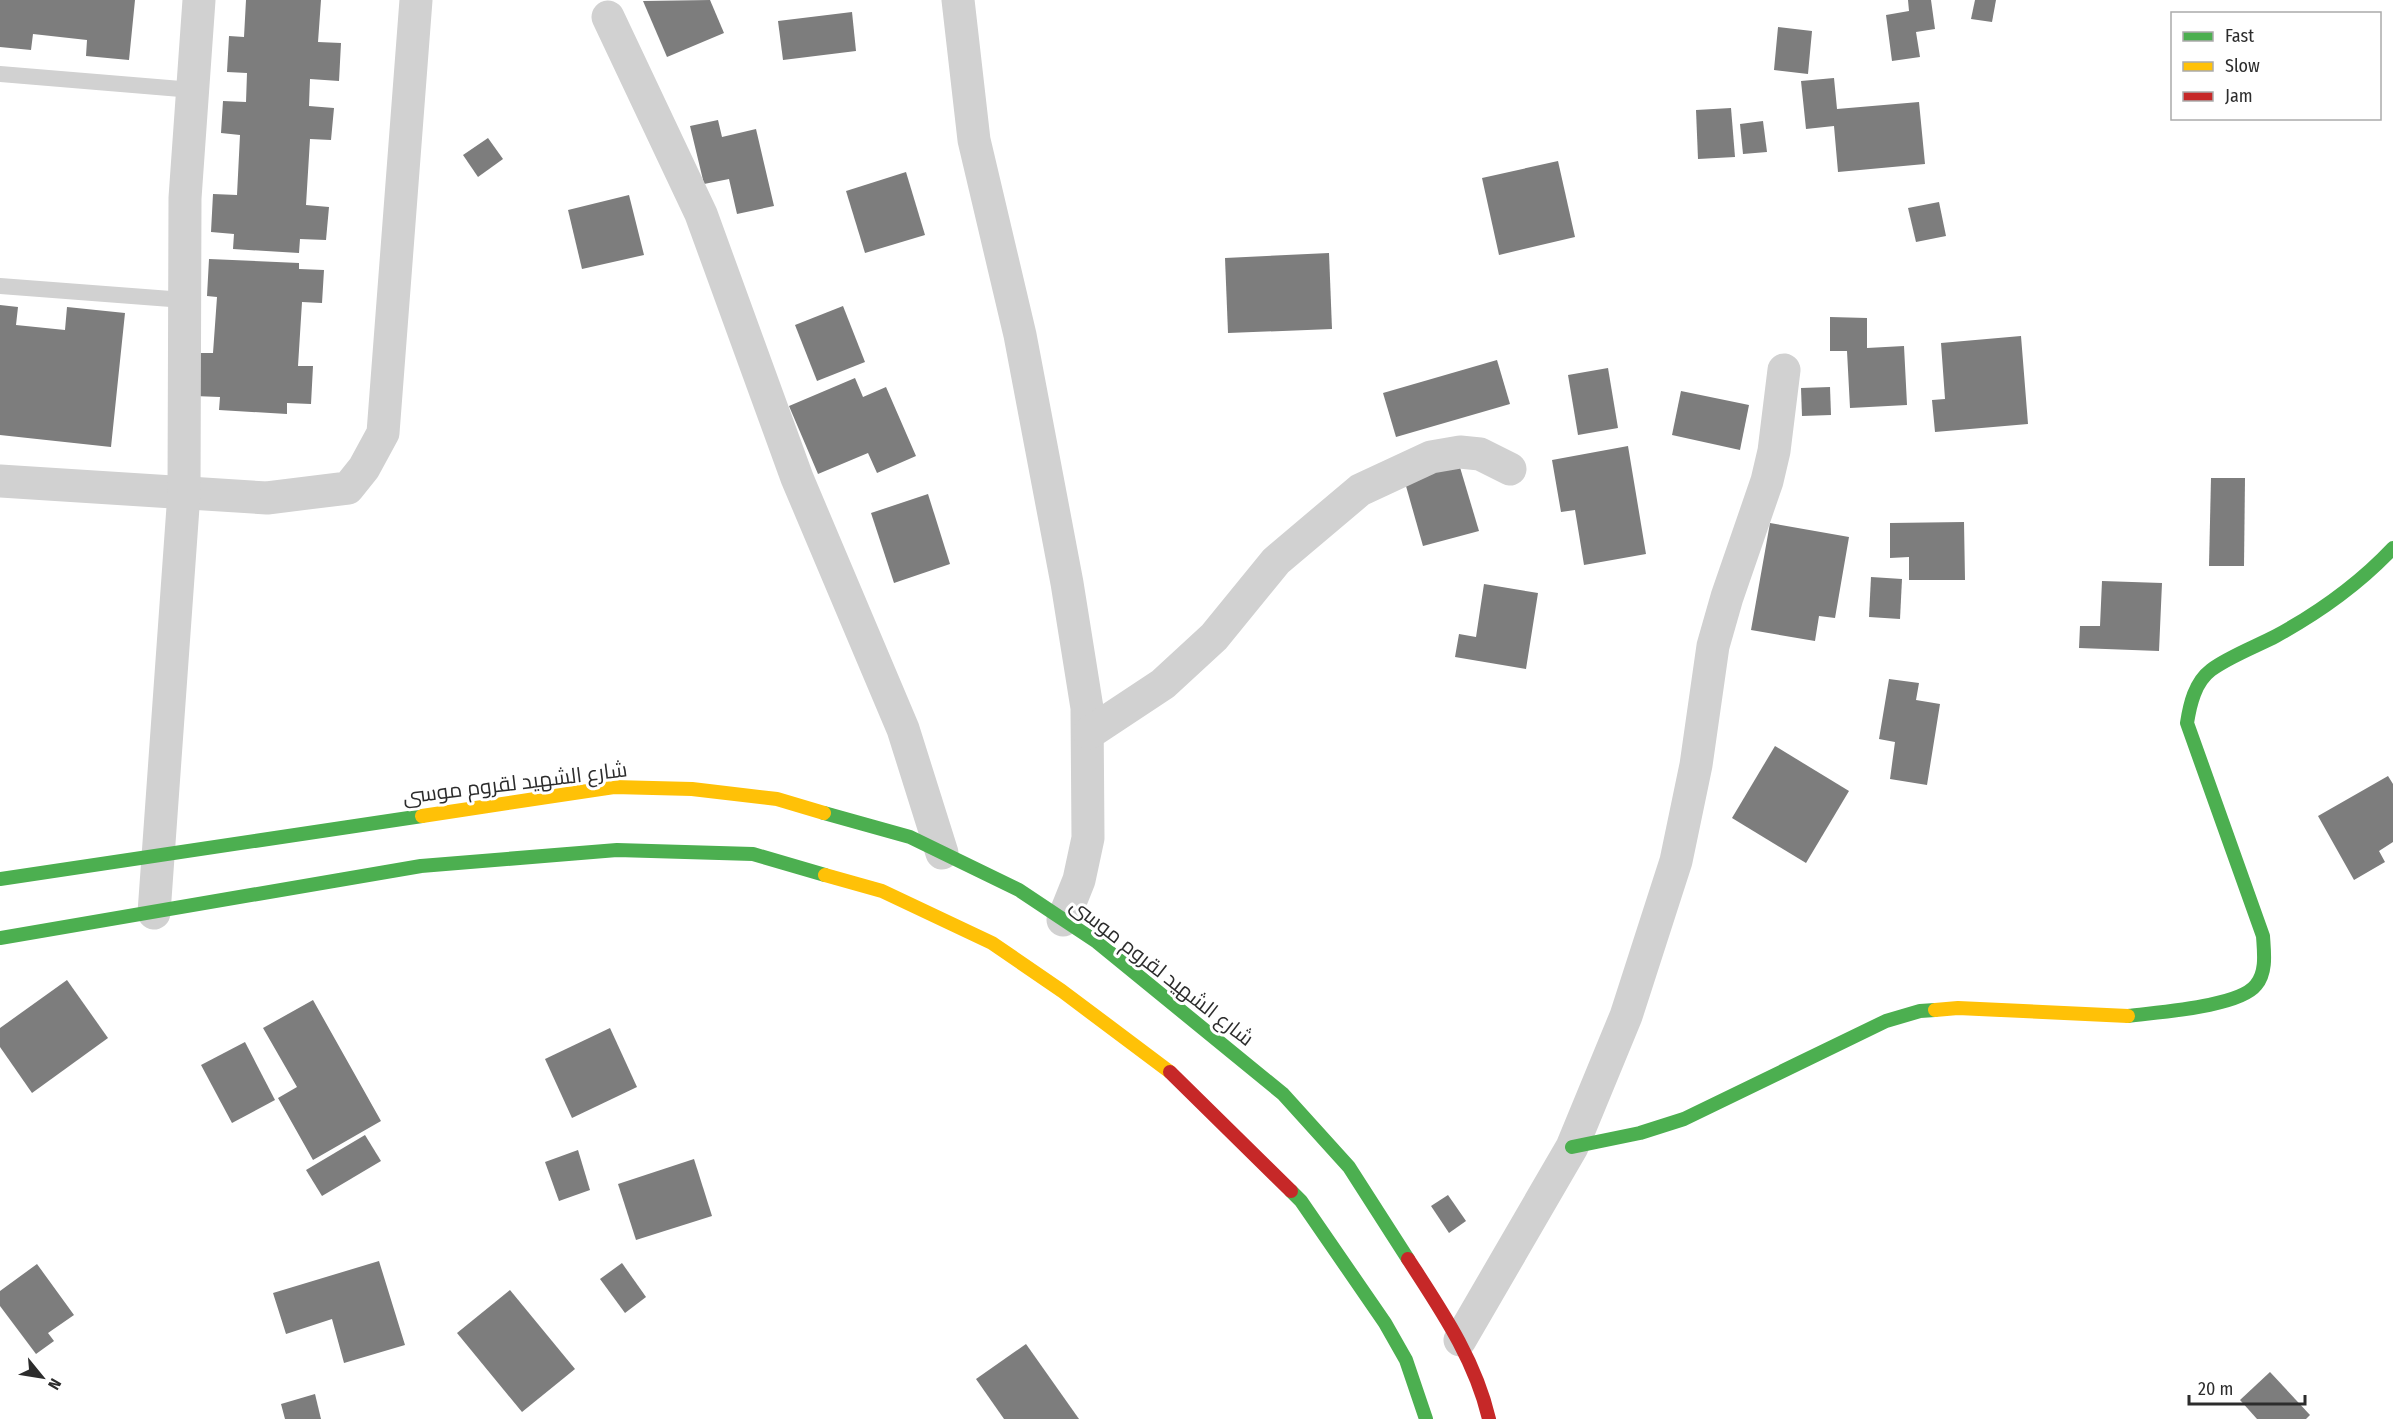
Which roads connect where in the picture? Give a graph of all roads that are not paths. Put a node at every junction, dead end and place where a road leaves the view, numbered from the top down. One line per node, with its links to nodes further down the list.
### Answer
1 (199, 0): 6 (street)
2 (417, 0): 12 (street)
3 (958, 0): 14 (street)
4 (608, 16): 15 (street)
5 (0, 74): 6 (lane)
6 (193, 90): 8 (street)
7 (0, 286): 8 (lane)
8 (184, 300): 12 (street)
9 (1784, 370): 21 (street)
10 (1510, 469): 14 (street)
11 (0, 481): 12 (street)
12 (184, 493): 16 (street)
13 (2393, 548): 21 (street)
14 (1089, 733): 19 (street)
15 (942, 853): 16 (street, شارع الشهيد لقروم موسى); 19 (street, شارع الشهيد لقروم موسى)
16 (158, 855): 17 (street, شارع الشهيد لقروم موسى); 18 (street)
17 (0, 879)
18 (154, 913): 20 (street); 23 (street)
19 (1063, 920): 22 (street, شارع الشهيد لقروم موسى)
20 (0, 938)
21 (1572, 1147): 22 (street)
22 (1460, 1340): 24 (street, شارع الشهيد لقروم موسى)
23 (1426, 1419)
24 (1489, 1419)

